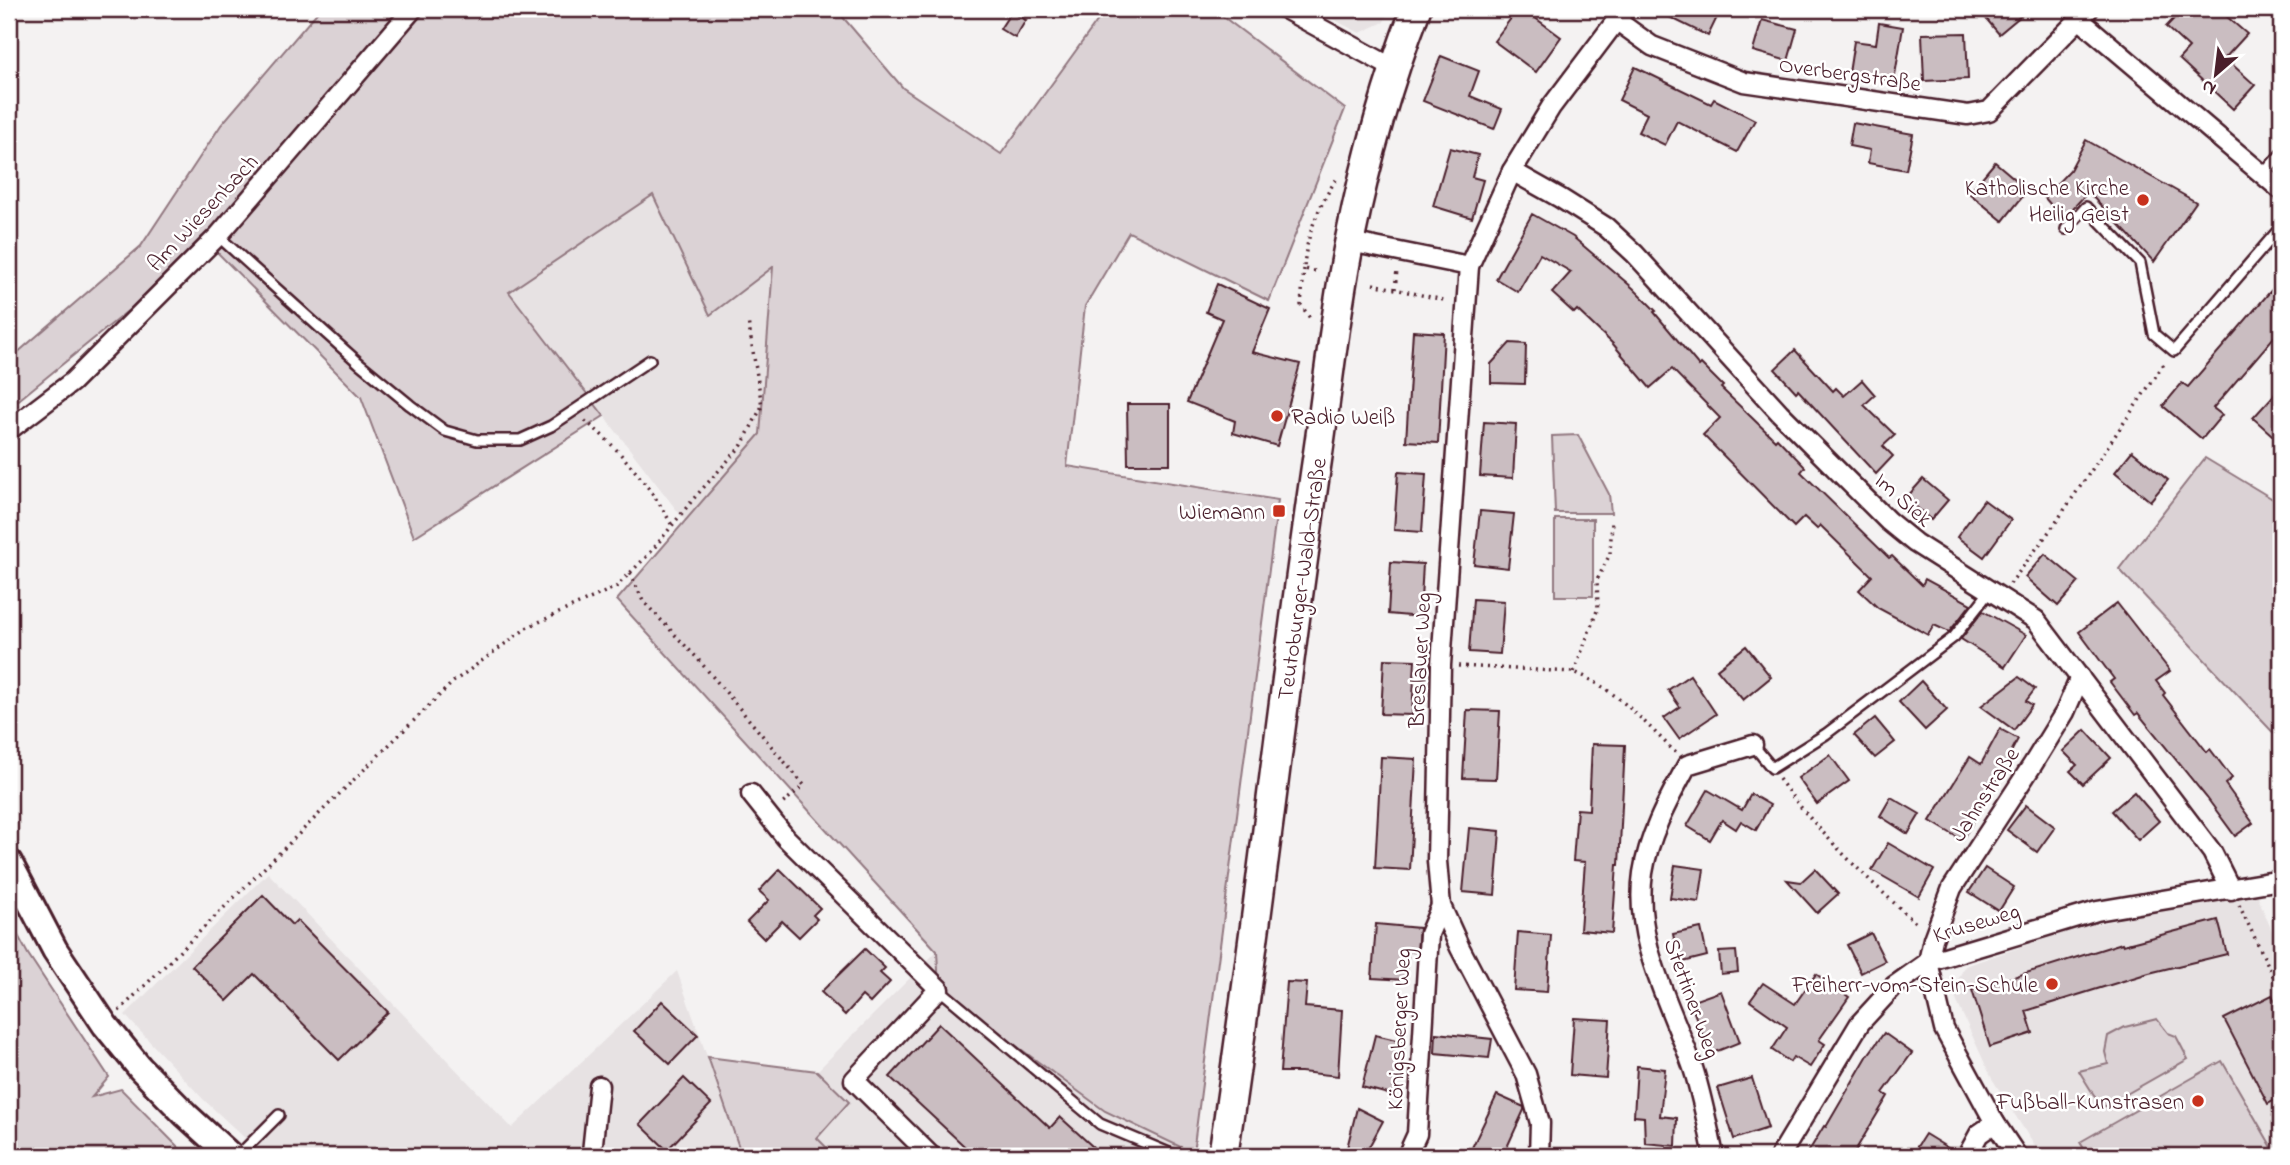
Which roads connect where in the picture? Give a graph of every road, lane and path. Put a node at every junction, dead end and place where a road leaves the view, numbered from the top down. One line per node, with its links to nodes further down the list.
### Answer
1 (413, 9): 15 (street, Am Wiesenbach)
2 (1285, 9): 6 (street)
3 (1416, 9): 7 (main road, Teutoburger-Wald-Straße)
4 (1620, 14): 5 (street, Overbergstraße); 9 (street)
5 (2084, 14): 10 (street)
6 (1311, 15): 7 (street)
7 (1393, 68): 16 (main road, Teutoburger-Wald-Straße)
8 (2281, 154): 10 (lane)
9 (1512, 171): 17 (street); 31 (street, Im Siek)
10 (2263, 174): 12 (street)
11 (1340, 175): 18 (path)
12 (2281, 190)
13 (2281, 227): 24 (lane)
14 (2066, 229): 24 (lane)
15 (218, 236): 26 (lane); 27 (street, Am Wiesenbach)
16 (1350, 242): 17 (street); 58 (main road, Teutoburger-Wald-Straße)
17 (1469, 266): 21 (street, Breslauer Weg)
18 (1304, 269): 19 (path); 23 (path)
19 (1315, 271)
20 (1373, 284): 21 (path)
21 (1467, 306): 32 (street, Breslauer Weg)
22 (748, 321): 29 (path)
23 (1316, 326)
24 (2174, 351): 31 (path)
25 (650, 360): 26 (lane)
26 (573, 412): 29 (path)
27 (9, 430)
28 (1612, 521): 33 (path)
29 (672, 526): 30 (path)
30 (630, 573): 39 (path); 48 (path)
31 (1995, 594): 34 (street, Im Siek); 37 (lane)
32 (1441, 665): 33 (path); 43 (street, Breslauer Weg)
33 (1574, 673): 36 (path)
34 (2080, 677): 42 (street, Im Siek); 44 (street, Jahnstraße)
35 (1753, 746): 36 (street); 37 (lane)
36 (1688, 765): 61 (street, Stettiner Weg)
37 (1772, 768): 44 (path)
38 (751, 794): 39 (street)
39 (769, 816): 46 (street)
40 (9, 862): 48 (street)
41 (2281, 880): 42 (street, Kruseweg)
42 (2231, 890): 45 (street, Kruseweg); 47 (path)
43 (1441, 906): 59 (street, Königsberger Weg); 60 (street, Breslauer Weg)
44 (1933, 939): 45 (street, Jahnstraße)
45 (1928, 962): 51 (street); 62 (street, Kruseweg)
46 (939, 989): 52 (lane); 56 (street)
47 (2281, 992)
48 (106, 1024): 53 (street)
49 (599, 1086): 55 (street)
50 (279, 1115): 54 (lane)
51 (1995, 1123): 63 (street); 64 (street)
52 (1165, 1154): 57 (lane)
53 (231, 1156)
54 (238, 1156)
55 (594, 1156)
56 (932, 1156)
57 (1176, 1156)
58 (1223, 1156)
59 (1407, 1156)
60 (1539, 1156)
61 (1714, 1156)
62 (1780, 1156)
63 (1966, 1156)
64 (2017, 1156)

